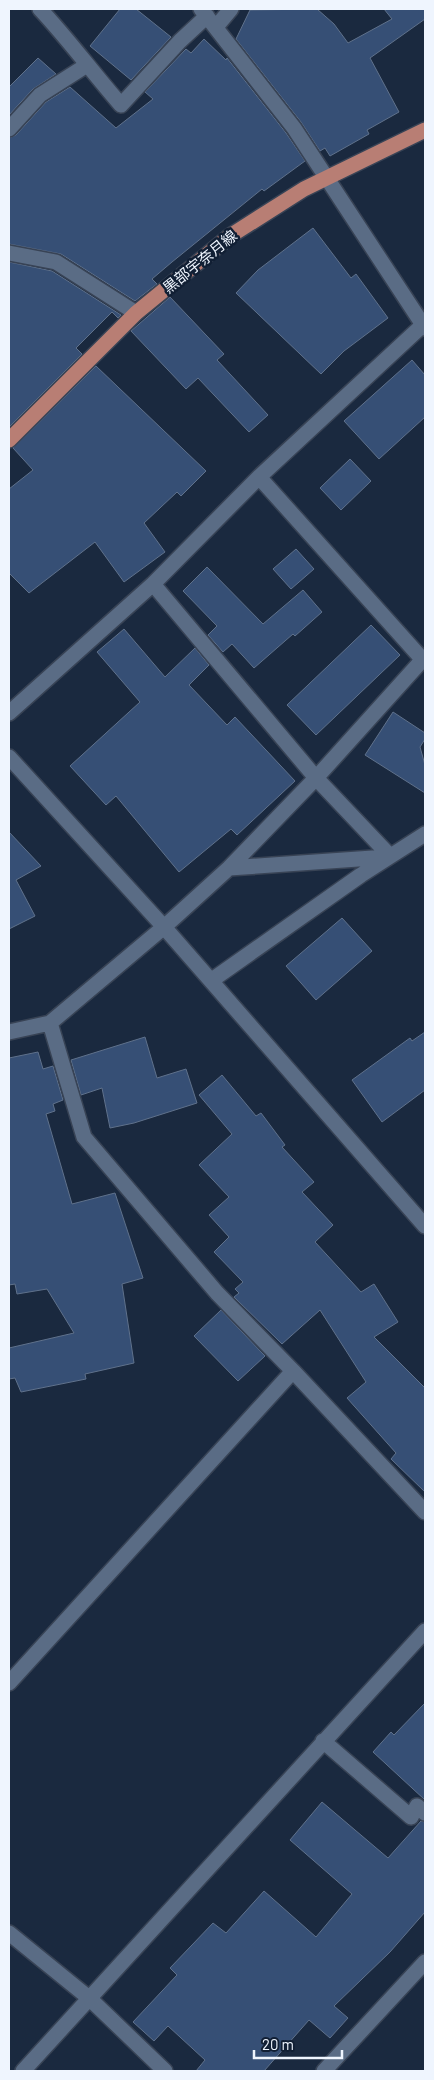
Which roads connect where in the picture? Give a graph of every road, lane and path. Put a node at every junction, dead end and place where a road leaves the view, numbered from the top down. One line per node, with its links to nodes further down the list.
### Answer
1 (40, 9): 4 (street)
2 (230, 9): 3 (street)
3 (208, 17): 4 (street); 7 (street)
4 (87, 65): 5 (street)
5 (9, 130)
6 (425, 130): 7 (main road, 黒部宇奈月線)
7 (327, 177): 9 (main road, 黒部宇奈月線); 10 (street)
8 (9, 253): 9 (street)
9 (136, 314): 11 (main road, 黒部宇奈月線)
10 (424, 325): 12 (street)
11 (9, 440)
12 (259, 477): 13 (street); 14 (street)
13 (153, 584): 15 (street); 17 (street)
14 (424, 658): 17 (street)
15 (9, 713)
16 (9, 757): 21 (street)
17 (316, 778): 19 (street); 20 (street)
18 (425, 834): 19 (street)
19 (390, 856): 20 (street); 22 (street)
20 (229, 868): 21 (street)
21 (164, 927): 22 (street); 23 (street)
22 (212, 980): 25 (street)
23 (50, 1024): 24 (street); 26 (street)
24 (9, 1032)
25 (425, 1226)
26 (293, 1371): 27 (street); 29 (street)
27 (425, 1512)
28 (425, 1631): 30 (street)
29 (9, 1683)
30 (323, 1741): 31 (street); 34 (street)
31 (425, 1813)
32 (9, 1933): 34 (street)
33 (425, 1962): 37 (street)
34 (89, 1998): 35 (street); 36 (street)
35 (23, 2071)
36 (166, 2071)
37 (324, 2071)

